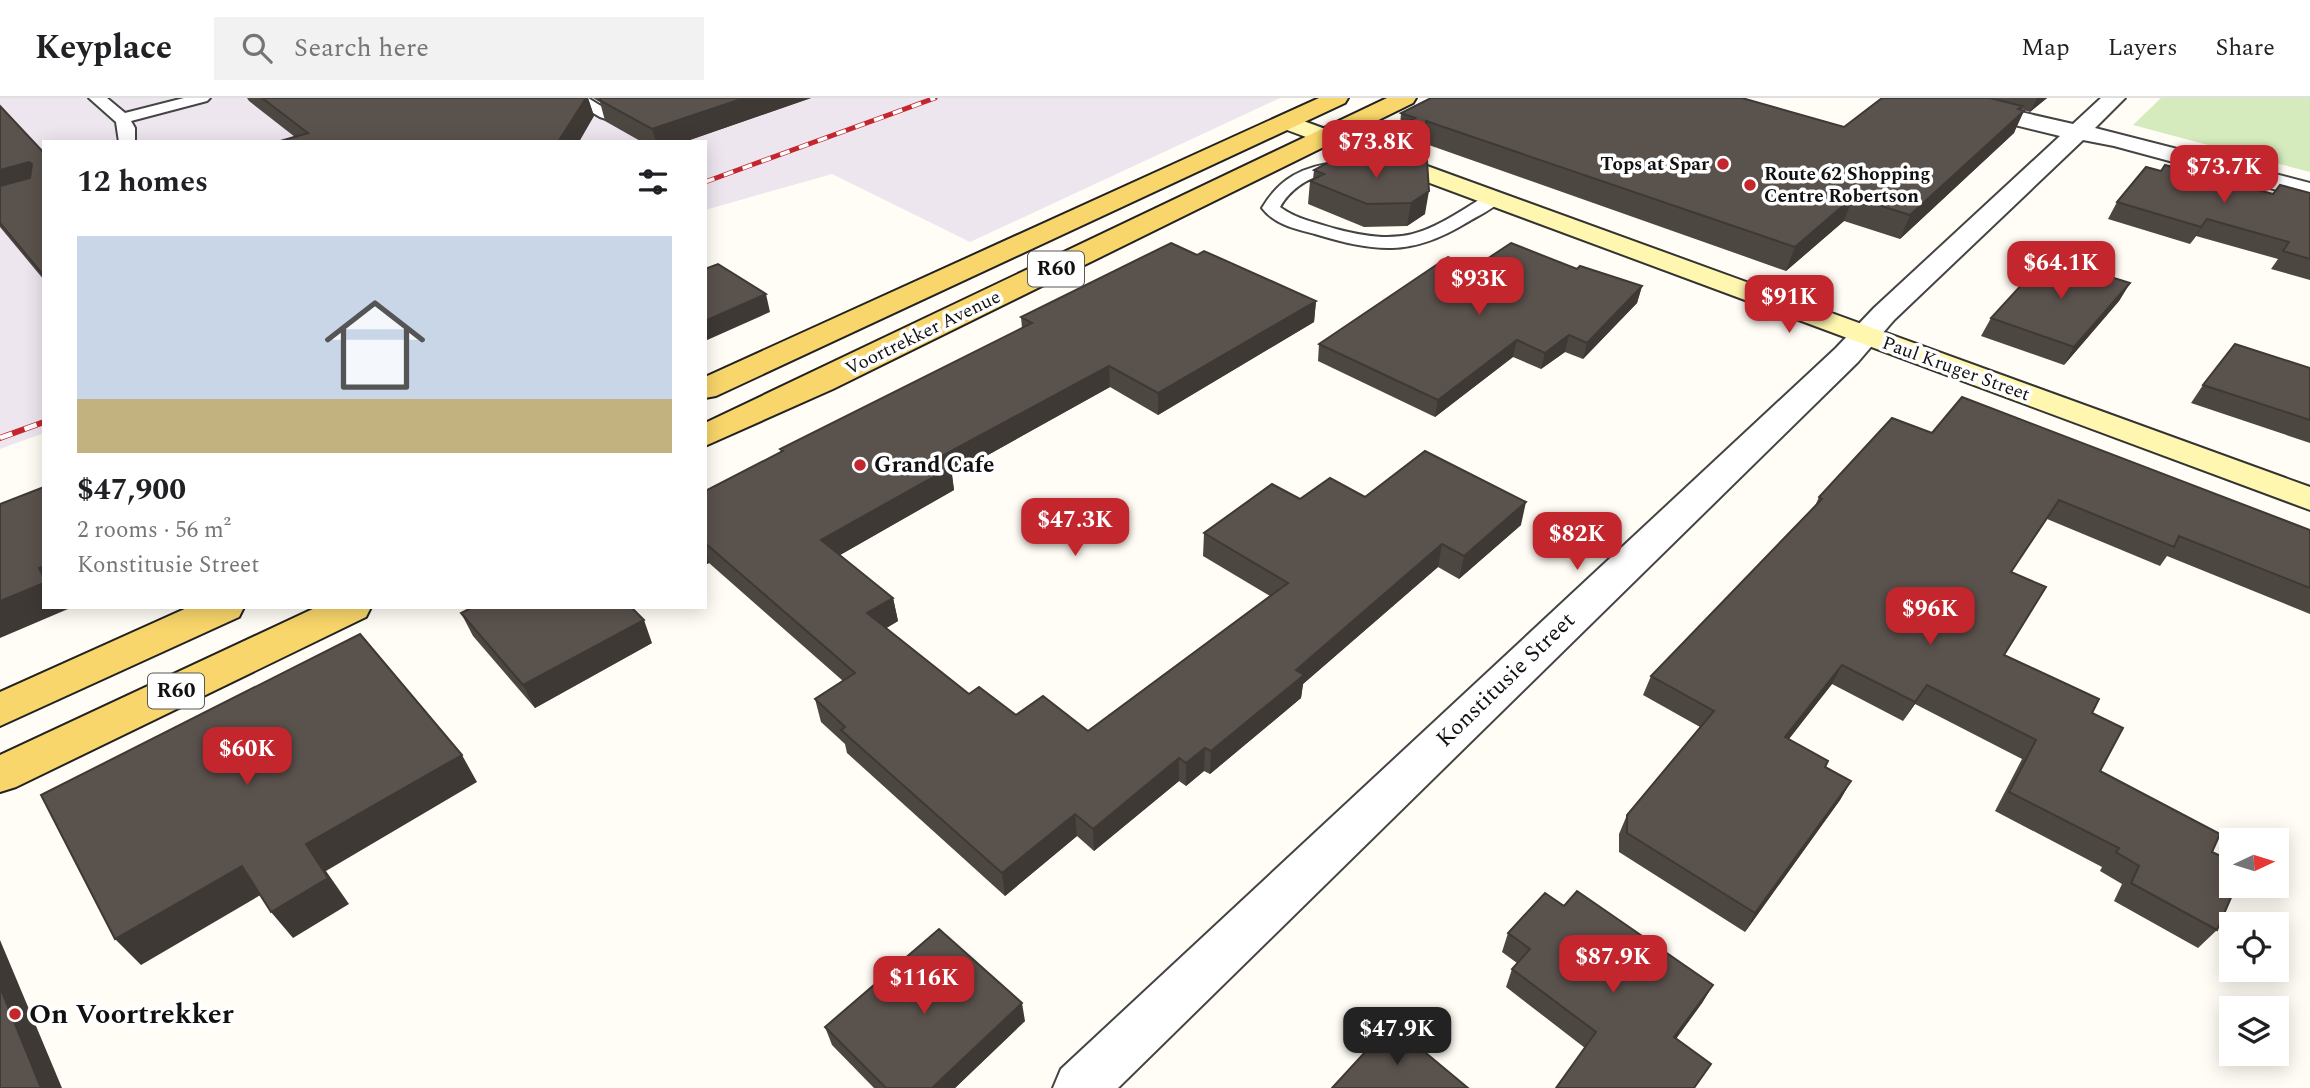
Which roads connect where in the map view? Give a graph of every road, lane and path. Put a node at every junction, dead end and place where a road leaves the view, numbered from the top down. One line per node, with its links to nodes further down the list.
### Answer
1 (97, 98): 9 (lane)
2 (202, 98): 9 (lane)
3 (576, 98): 8 (lane)
4 (1337, 98): 10 (main road, Voortrekker Avenue / R60)
5 (1405, 98): 12 (main road, Voortrekker Avenue / R60)
6 (1933, 98): 11 (street)
7 (2114, 98): 11 (street, Konstitusie Street)
8 (606, 114)
9 (123, 118): 13 (lane)
10 (1287, 122): 12 (street, Paul Kruger Street); 18 (main road, Voortrekker Avenue / R60)
11 (2079, 133): 15 (street); 17 (street, Konstitusie Street)
12 (1326, 137): 14 (street, Paul Kruger Street); 19 (main road, Voortrekker Avenue / R60)
13 (127, 140)
14 (1417, 170): 16 (street, Paul Kruger Street); 16 (lane)
15 (2310, 191)
16 (1493, 199): 17 (street, Paul Kruger Street)
17 (1864, 336): 20 (street, Paul Kruger Street); 25 (street, Konstitusie Street)
18 (707, 388)
19 (707, 435)
20 (2310, 499)
21 (221, 609): 23 (main road, R60)
22 (348, 609): 24 (main road, R60)
23 (0, 710)
24 (0, 775)
25 (1080, 1088)

